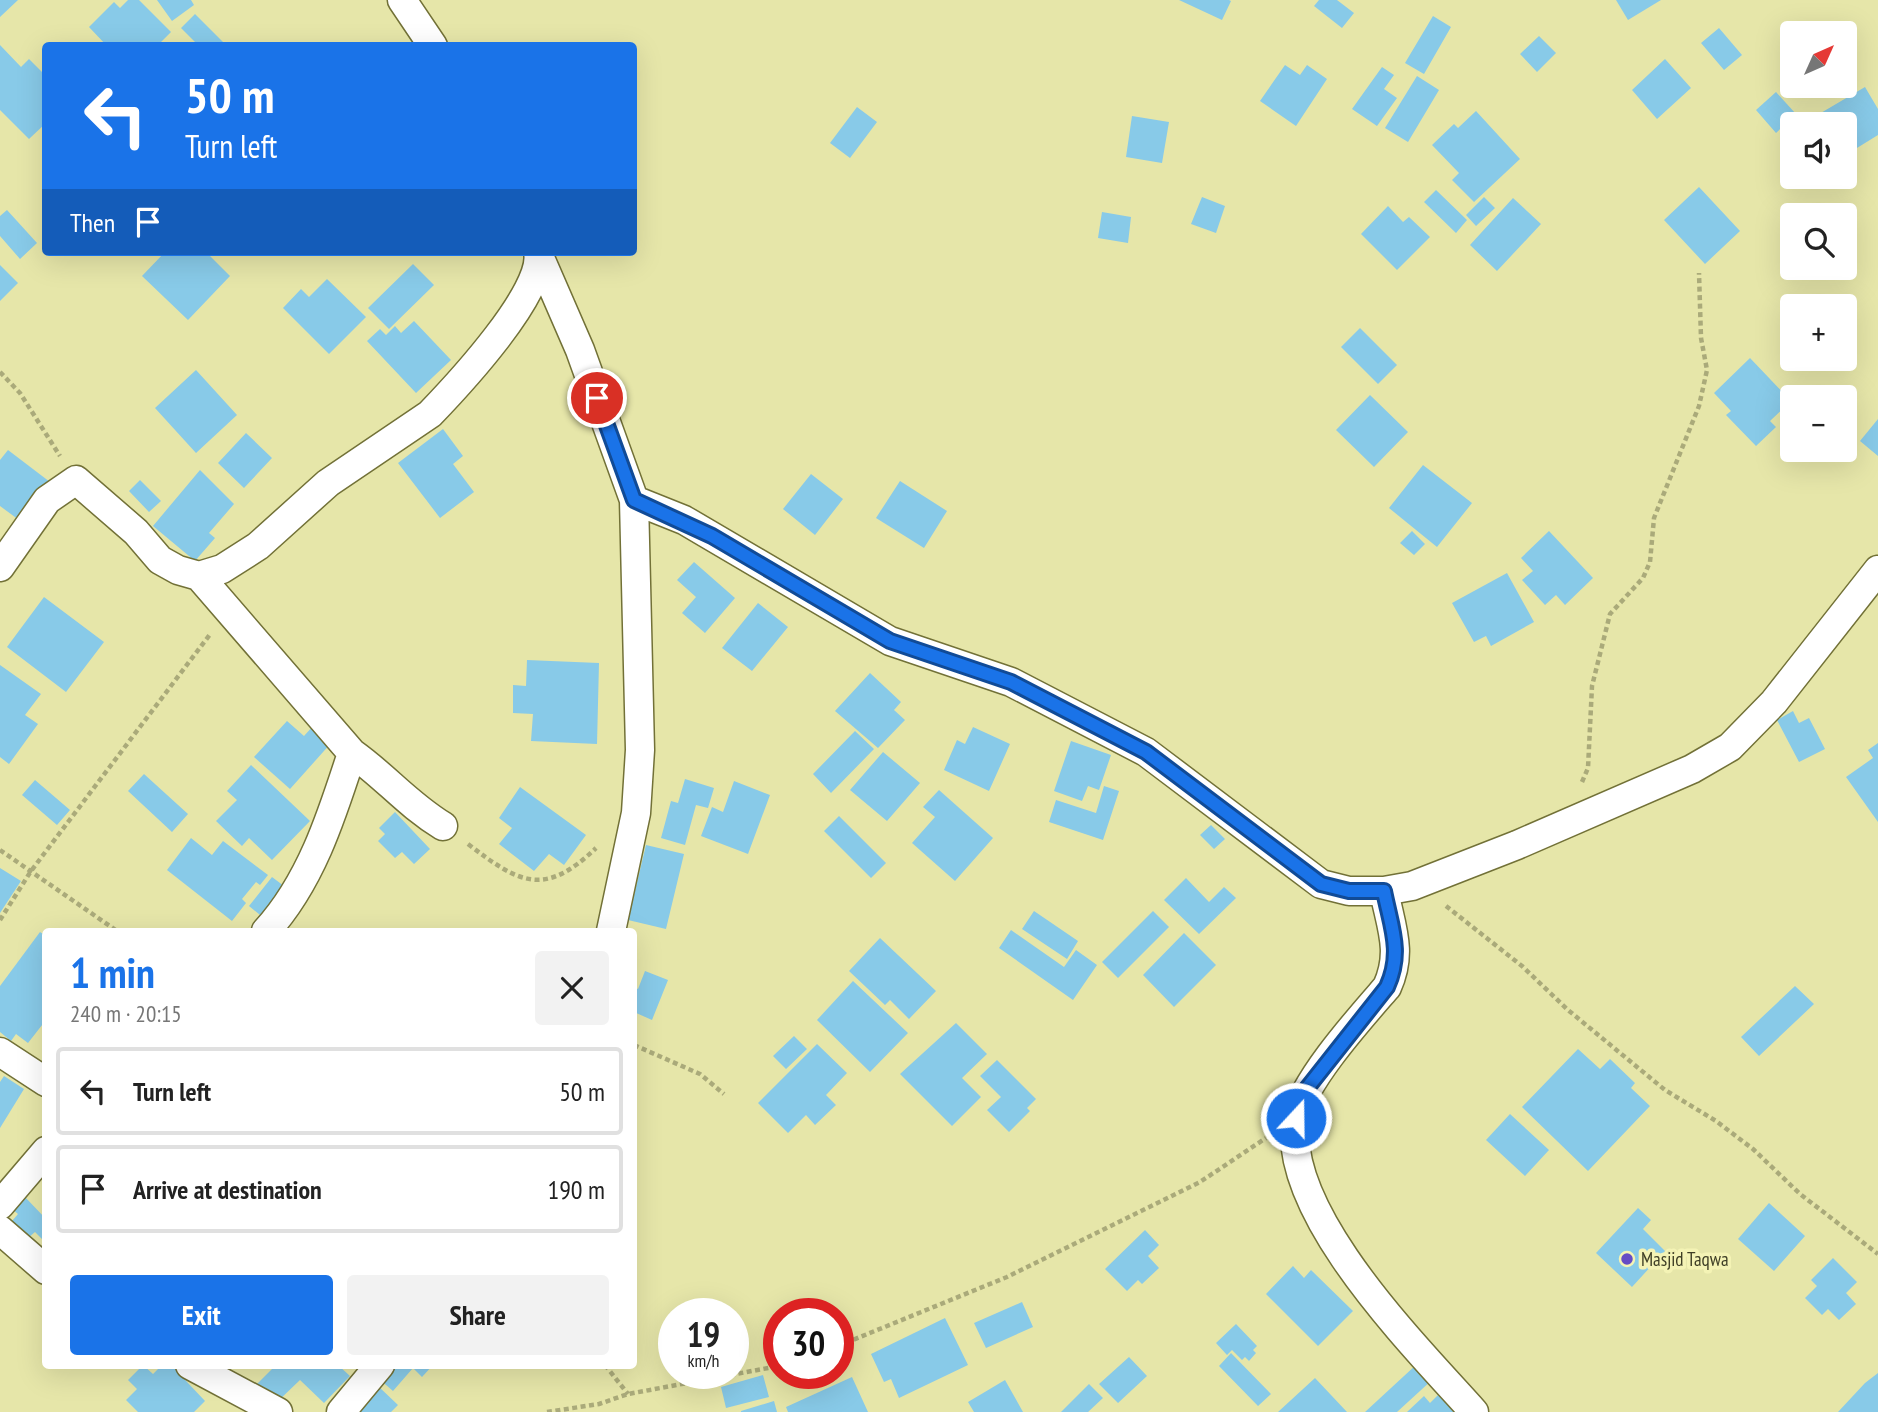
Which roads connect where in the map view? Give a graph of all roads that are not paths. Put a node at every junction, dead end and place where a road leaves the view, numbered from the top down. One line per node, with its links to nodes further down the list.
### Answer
1 (402, 0): 2 (street)
2 (430, 42)
3 (539, 256): 5 (street)
4 (539, 256): 8 (street)
5 (634, 500): 11 (street); 13 (street)
6 (0, 567): 8 (street)
7 (1878, 570): 11 (street)
8 (199, 576): 9 (street)
9 (352, 753): 10 (street); 12 (street)
10 (443, 826)
11 (1384, 891): 24 (street)
12 (268, 928)
13 (612, 928)
14 (0, 1052): 15 (street)
15 (42, 1079)
16 (42, 1156): 17 (street)
17 (0, 1205)
18 (0, 1230): 19 (street)
19 (42, 1267)
20 (197, 1369): 22 (street)
21 (377, 1369): 23 (street)
22 (278, 1412)
23 (341, 1412)
24 (1474, 1412)

